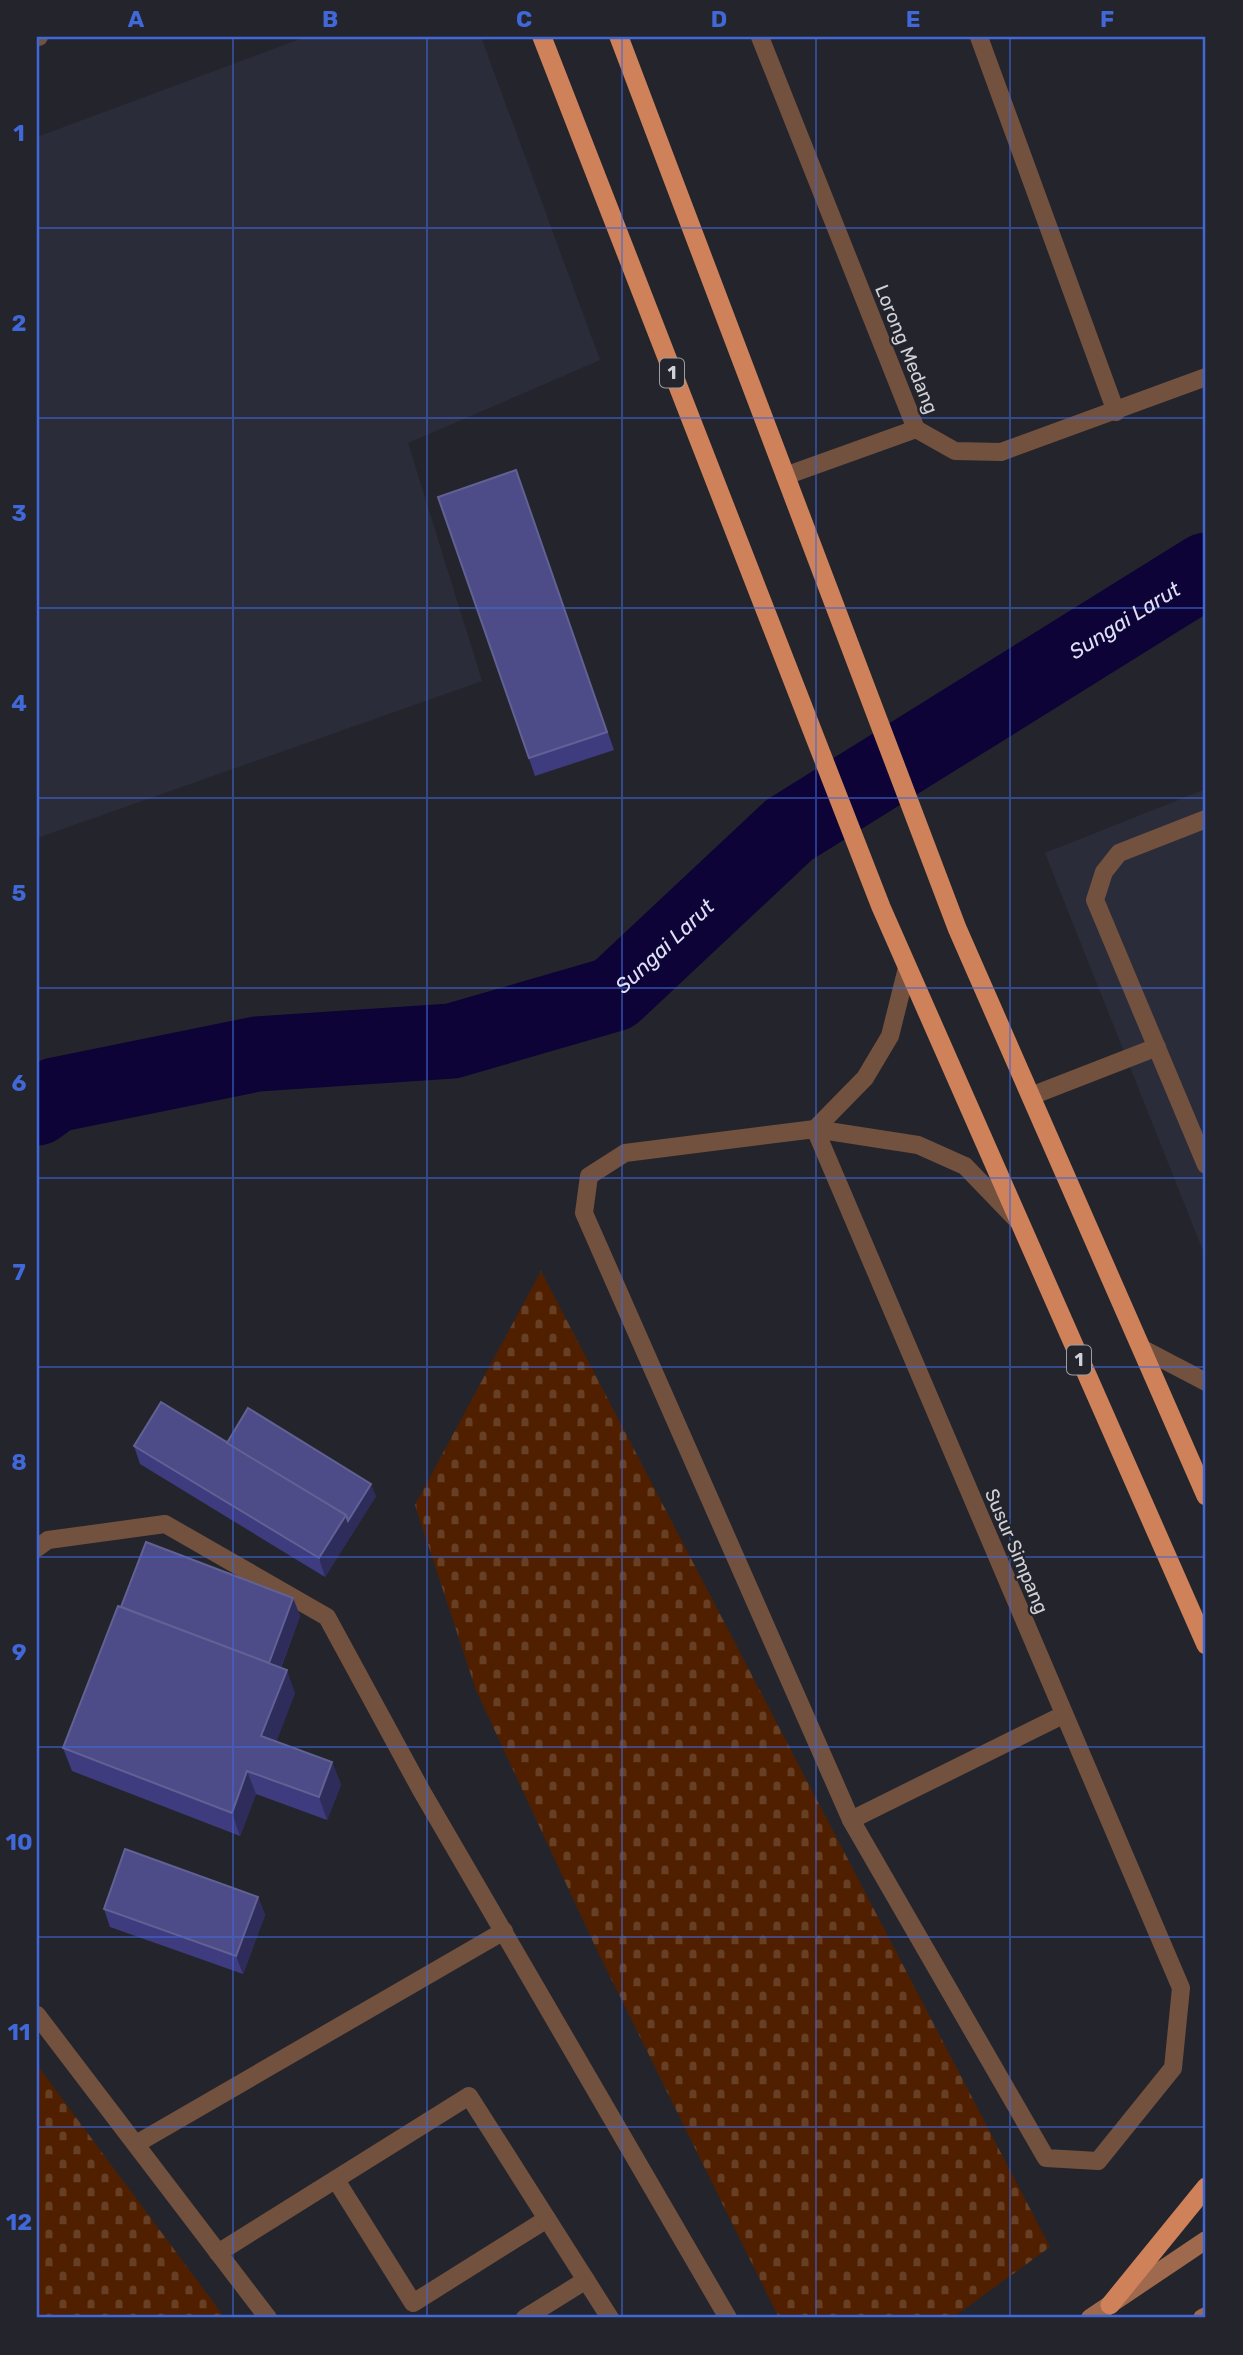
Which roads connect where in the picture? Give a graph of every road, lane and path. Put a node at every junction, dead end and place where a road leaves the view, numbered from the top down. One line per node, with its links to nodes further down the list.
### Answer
1 (542, 37): 10 (highway, 1)
2 (619, 37): 8 (highway)
3 (760, 37): 7 (street, Lorong Medang)
4 (979, 37): 6 (street)
5 (1206, 377): 6 (street, Lorong Medang)
6 (1116, 412): 7 (street, Lorong Medang)
7 (916, 429): 8 (street)
8 (785, 476): 12 (highway)
9 (1206, 819): 11 (street)
10 (907, 968): 13 (street); 15 (highway, 1)
11 (1157, 1047): 12 (street); 14 (street)
12 (1031, 1096): 16 (highway)
13 (815, 1129): 15 (street); 21 (street, Susur Simpang); 22 (street)
14 (1206, 1165)
15 (1018, 1220): 20 (highway, 1)
16 (1141, 1348): 17 (street); 18 (highway)
17 (1206, 1382)
18 (1206, 1496)
19 (37, 1548): 23 (street)
20 (1206, 1645)
21 (1063, 1715): 22 (street); 22 (street, Susur Simpang)
22 (851, 1820)
23 (504, 1931): 25 (street); 36 (street)
24 (37, 2015): 25 (street)
25 (136, 2144): 30 (street)
26 (336, 2180): 28 (street); 28 (street); 30 (street)
27 (1206, 2187): 32 (highway)
28 (547, 2219): 31 (street)
29 (1206, 2240): 32 (main road)
30 (218, 2253): 33 (street)
31 (586, 2280): 34 (street); 35 (street)
32 (1110, 2305): 37 (main road)
33 (268, 2318)
34 (525, 2318)
35 (610, 2318)
36 (728, 2318)
37 (1090, 2318)

